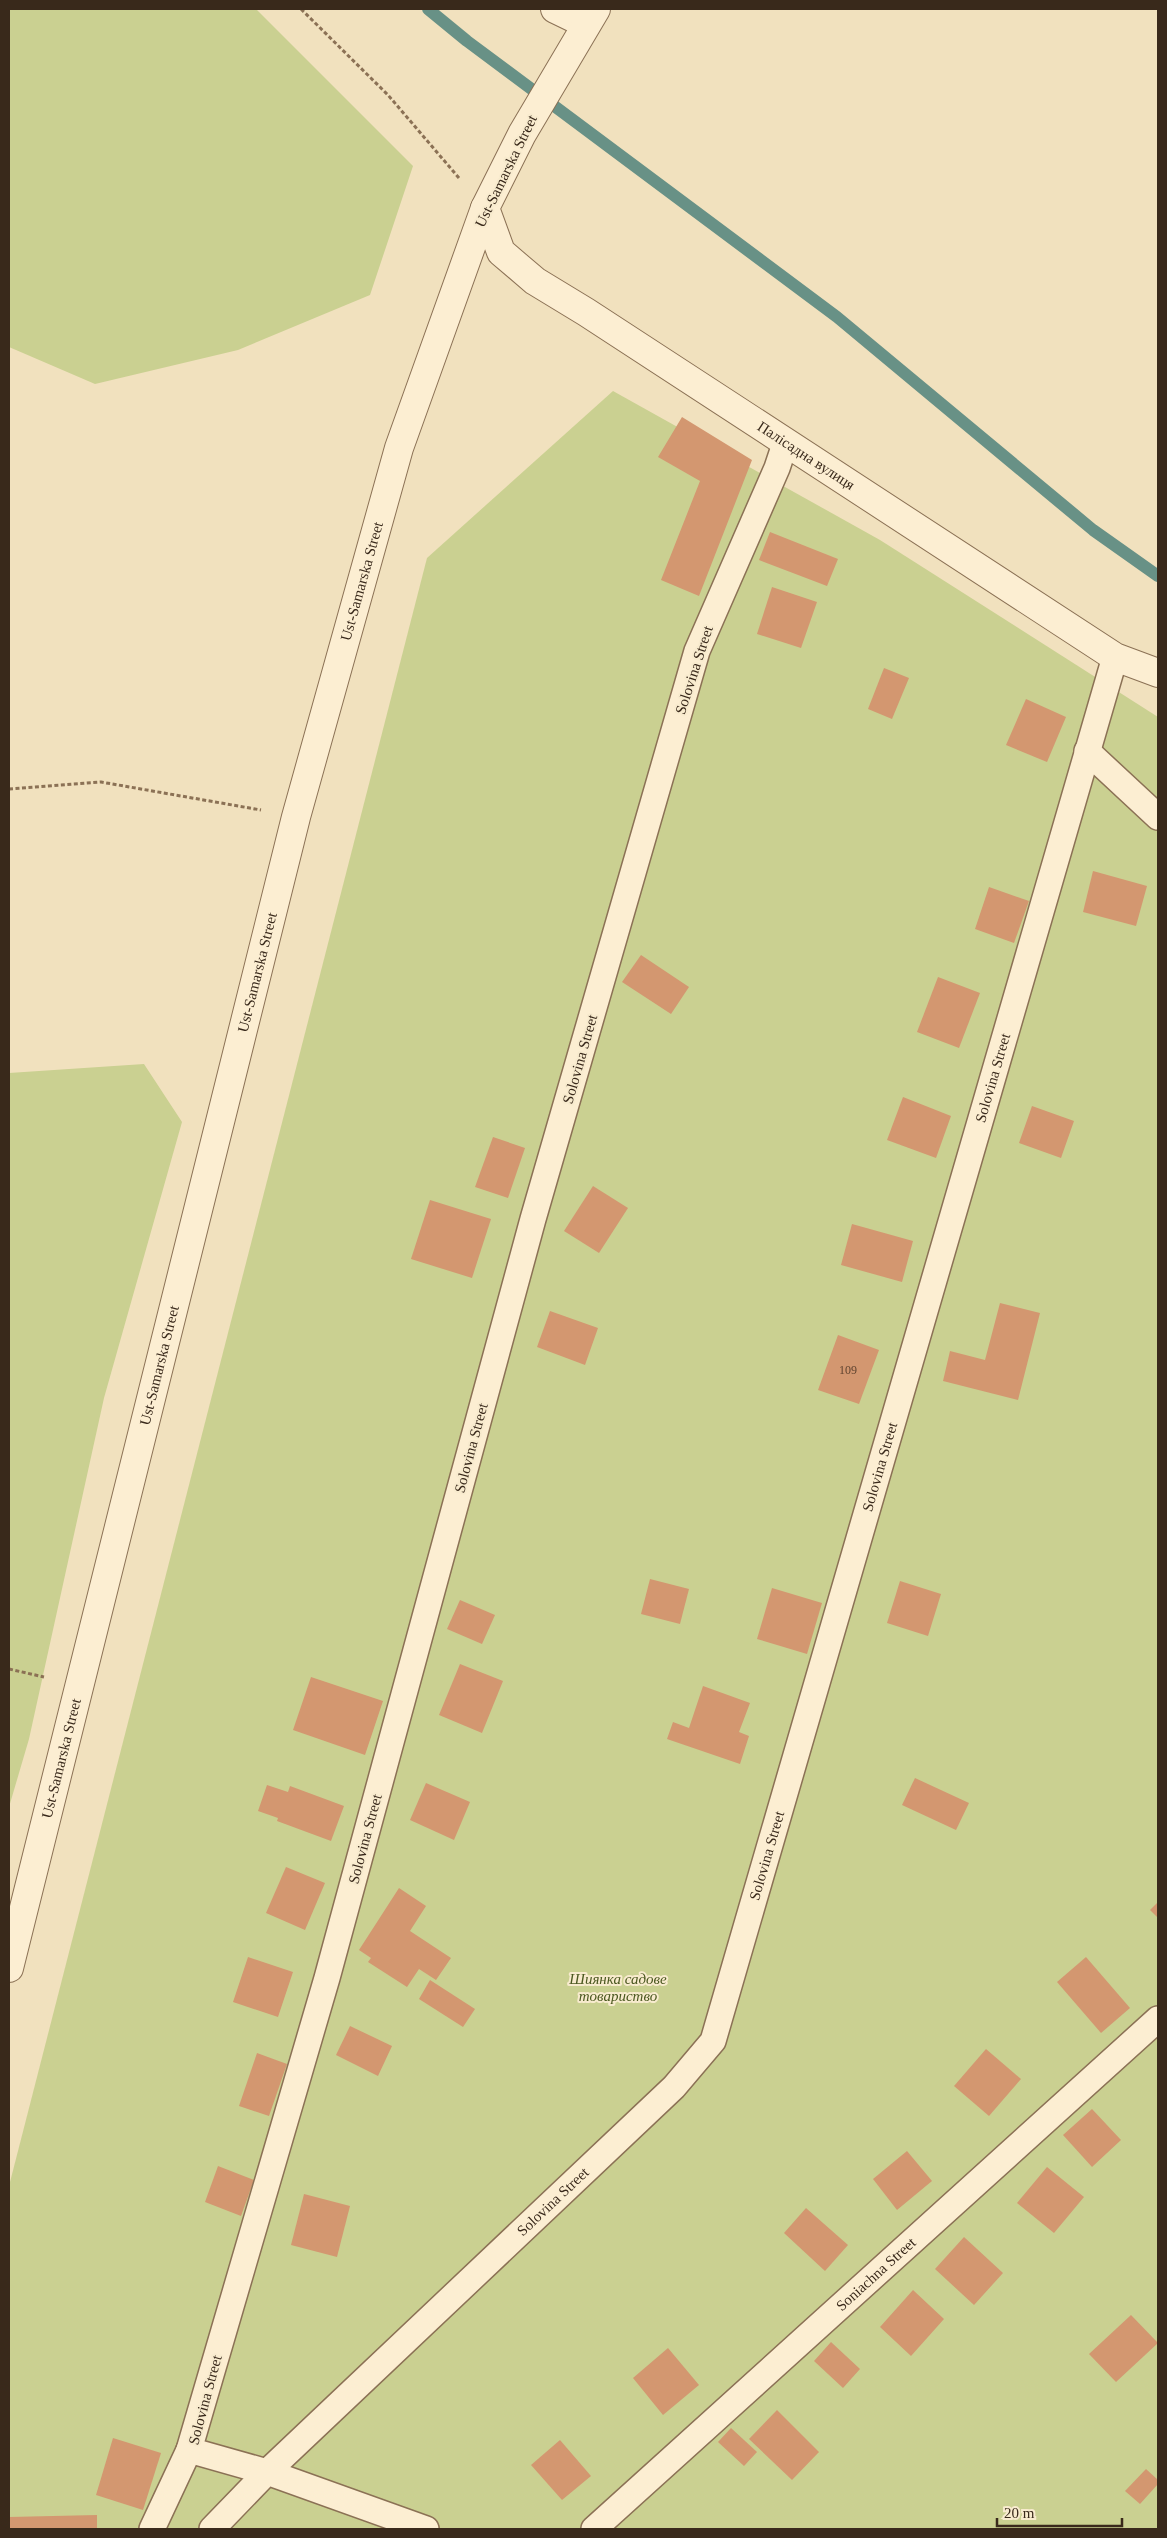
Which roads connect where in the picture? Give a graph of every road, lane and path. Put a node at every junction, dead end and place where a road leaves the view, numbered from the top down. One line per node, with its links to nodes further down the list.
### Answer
1 (301, 9): 4 (path)
2 (555, 9): 3 (street)
3 (591, 17): 4 (street, Ust-Samarska Street)
4 (485, 208): 5 (street, Палісадна вулиця); 10 (street, Ust-Samarska Street)
5 (785, 444): 6 (street, Палісадна вулиця); 14 (lane, Solovina Street)
6 (1115, 657): 7 (street, Палісадна вулиця); 8 (lane, Solovina Street)
7 (1158, 673)
8 (1087, 751): 11 (lane); 15 (lane, Solovina Street)
9 (9, 789): 10 (path)
10 (296, 817): 12 (street, Ust-Samarska Street)
11 (1158, 817)
12 (9, 1968)
13 (1158, 2019): 19 (lane, Soniachna Street)
14 (188, 2450): 15 (lane, Solovina Street); 16 (lane)
15 (267, 2472): 17 (lane); 18 (lane)
16 (152, 2529)
17 (212, 2529)
18 (426, 2529)
19 (594, 2529)

